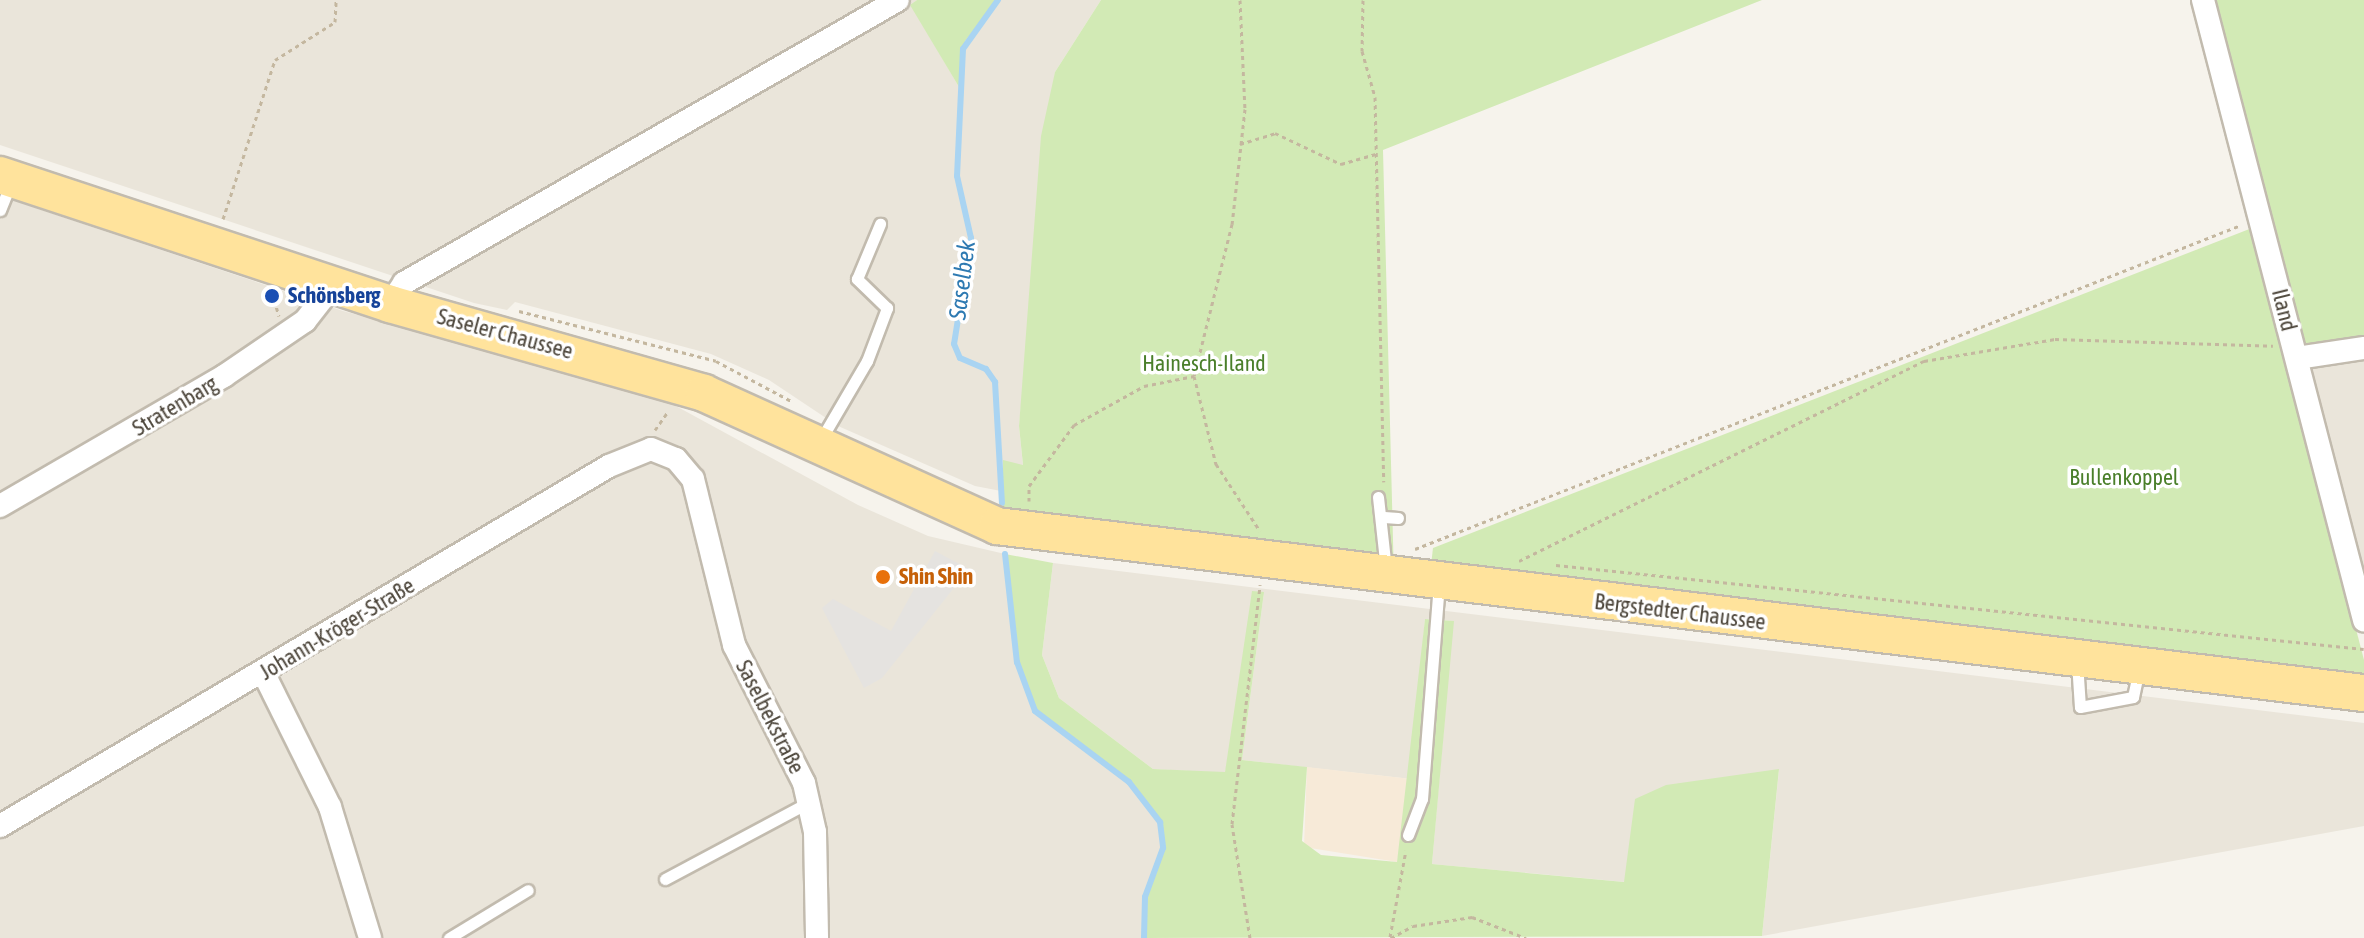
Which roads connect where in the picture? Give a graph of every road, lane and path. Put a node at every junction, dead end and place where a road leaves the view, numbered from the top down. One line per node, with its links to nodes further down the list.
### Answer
1 (336, 0): 11 (path)
2 (898, 0): 14 (street)
3 (1240, 0): 6 (path)
4 (1363, 0): 7 (path)
5 (2203, 0): 9 (street, Iland)
6 (1240, 144): 7 (path); 18 (path)
7 (1377, 154): 21 (path)
8 (4, 188): 11 (main road, Saseler Chaussee)
9 (2260, 217): 17 (street, Iland); 26 (path)
10 (880, 224): 19 (lane)
11 (216, 246): 12 (main road, Saseler Chaussee)
12 (261, 261): 13 (main road, Saseler Chaussee); 15 (path)
13 (333, 285): 14 (main road, Saseler Chaussee); 15 (street, Stratenbarg)
14 (390, 304): 19 (main road, Saseler Chaussee)
15 (285, 334): 22 (street, Stratenbarg)
16 (2364, 348): 17 (street)
17 (2295, 350): 28 (path); 34 (street, Iland)
18 (1194, 376): 25 (path); 29 (path)
19 (818, 445): 25 (main road, Saseler Chaussee)
20 (676, 459): 36 (street, Johann-Kröger-Straße); 38 (street, Saselbekstraße)
21 (1381, 497): 23 (lane)
22 (0, 506)
23 (1384, 517): 24 (lane); 30 (lane)
24 (1398, 518)
25 (1013, 529): 29 (main road, Bergstedter Chaussee)
26 (1415, 549): 30 (path); 33 (path)
27 (1504, 559): 28 (path)
28 (1519, 561): 31 (path)
29 (1261, 562): 30 (main road, Bergstedter Chaussee); 46 (path)
30 (1386, 562): 33 (main road, Bergstedter Chaussee)
31 (1534, 562)
32 (1550, 564): 35 (path)
33 (1434, 567): 37 (main road, Bergstedter Chaussee); 40 (lane)
34 (2364, 620)
35 (2364, 649)
36 (264, 674): 39 (street, Johann-Kröger-Straße); 43 (street)
37 (2364, 693)
38 (810, 802): 41 (lane); 45 (street, Saselbekstraße)
39 (0, 826)
40 (1408, 835): 47 (path)
41 (665, 879)
42 (528, 890): 44 (lane)
43 (370, 938)
44 (449, 938)
45 (817, 938)
46 (1250, 938)
47 (1390, 938): 48 (path)
48 (1526, 938)

